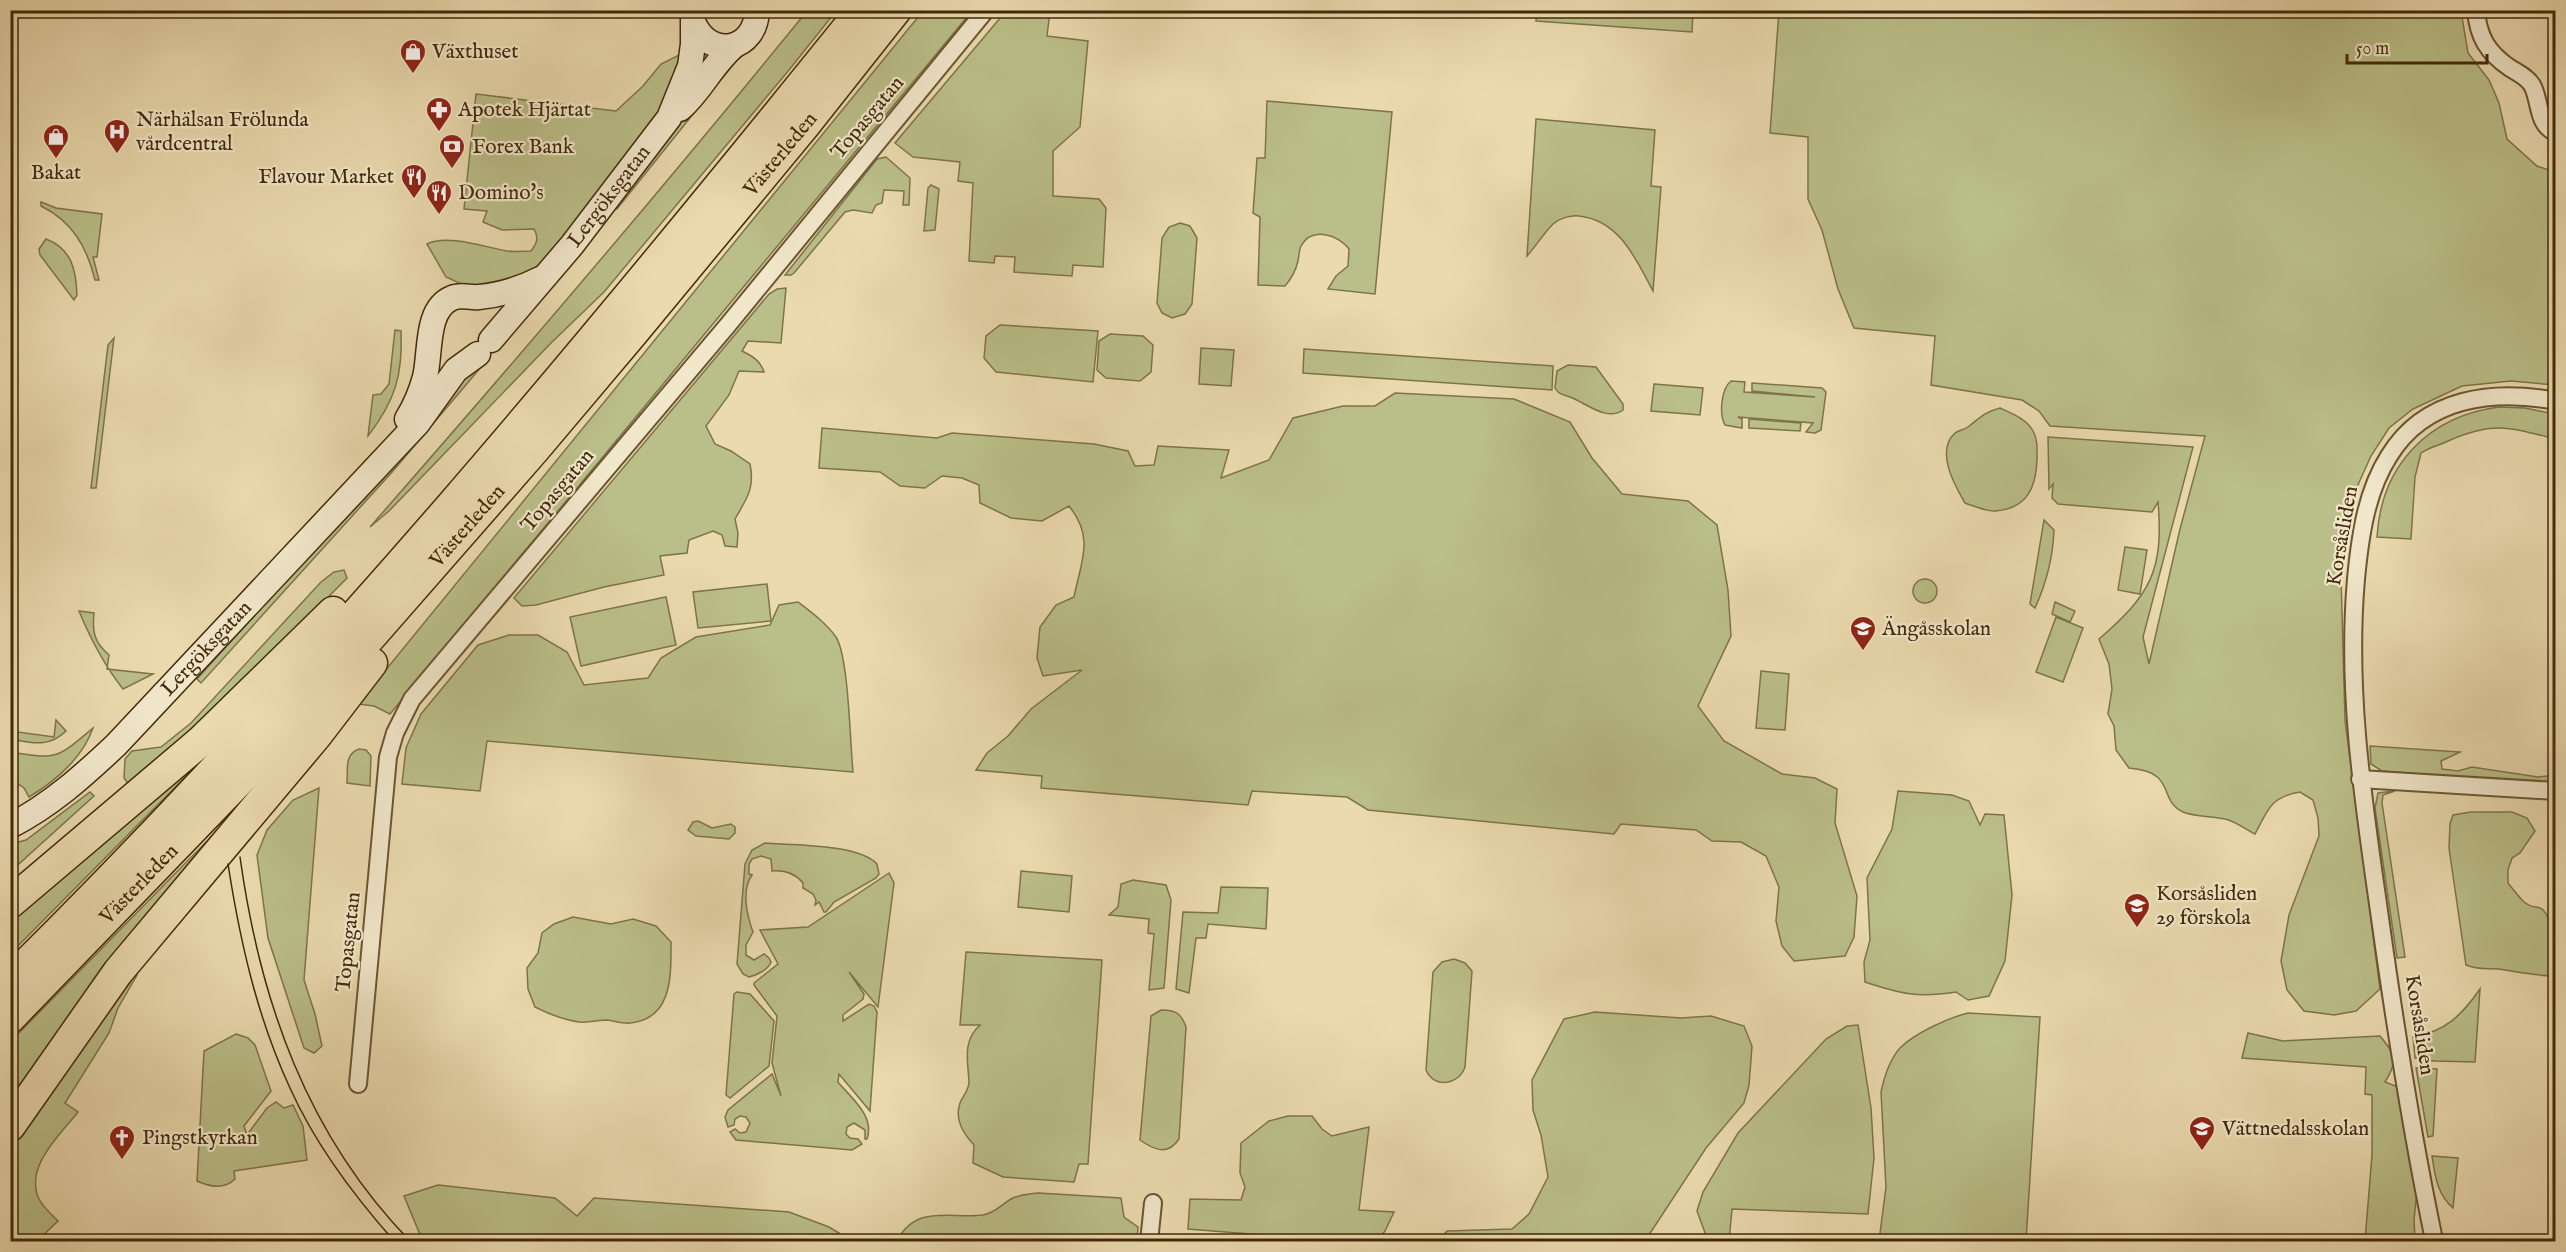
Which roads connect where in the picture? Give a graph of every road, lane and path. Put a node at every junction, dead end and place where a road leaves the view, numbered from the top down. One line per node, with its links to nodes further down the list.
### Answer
1 (862, 10): 17 (highway, Västerleden)
2 (896, 10): 15 (highway, Västerleden)
3 (986, 10): 24 (street, Topasgatan)
4 (2476, 10): 9 (street)
5 (758, 15): 7 (street, Lergöksgatan)
6 (693, 17): 7 (street, Lergöksgatan); 8 (street, Lergöksgatan)
7 (735, 45): 8 (street, Lergöksgatan)
8 (669, 118): 10 (street, Lergöksgatan)
9 (2556, 133)
10 (548, 275): 11 (street, Lergöksgatan); 13 (street, Lergöksgatan)
11 (474, 297): 12 (street, Lergöksgatan); 13 (street)
12 (432, 330): 13 (street); 16 (street, Lergöksgatan)
13 (485, 347): 16 (street, Lergöksgatan)
14 (2556, 401): 18 (street, Korsåsliden)
15 (535, 449): 23 (highway, Västerleden); 25 (highway)
16 (386, 455): 20 (street, Lergöksgatan)
17 (448, 510): 21 (highway); 22 (highway, Västerleden)
18 (2360, 779): 19 (street); 27 (street, Korsåsliden)
19 (2556, 791)
20 (10, 826)
21 (10, 903)
22 (10, 980)
23 (10, 1018)
24 (358, 1084)
25 (10, 1126)
26 (1153, 1203): 28 (street)
27 (2434, 1240)
28 (1149, 1242)

